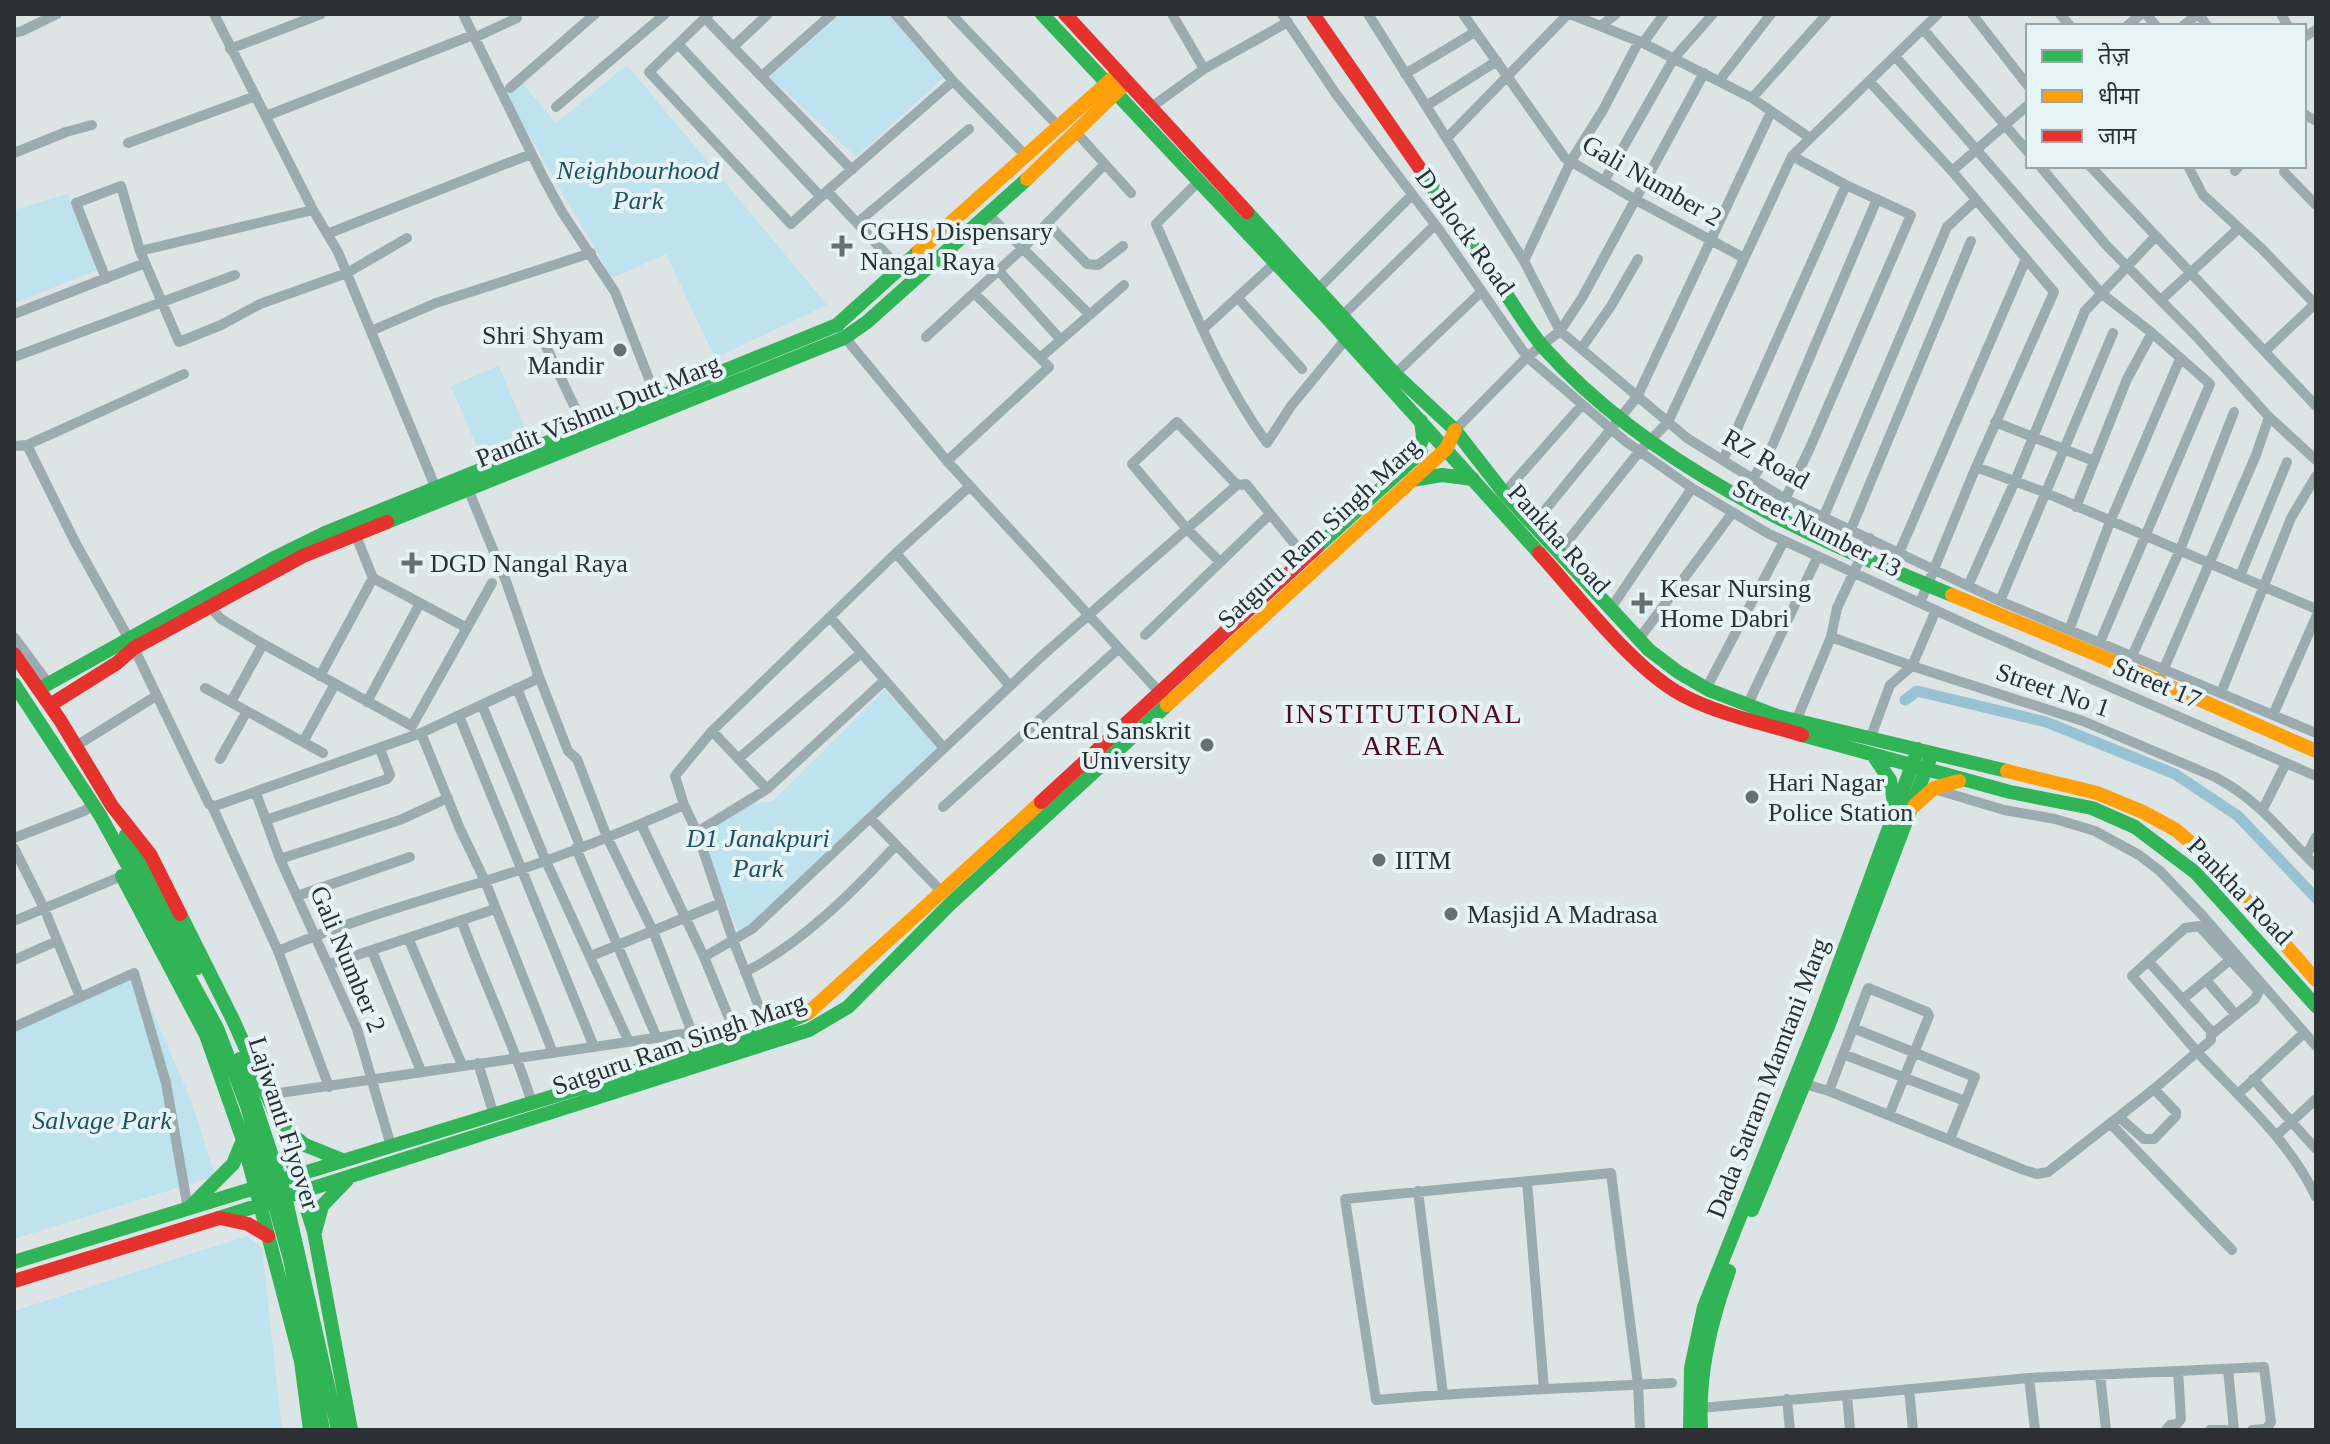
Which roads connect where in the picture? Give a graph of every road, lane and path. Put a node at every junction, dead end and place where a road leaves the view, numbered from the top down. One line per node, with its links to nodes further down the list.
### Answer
1 (57, 14): 31 (street)
2 (214, 14): 36 (street)
3 (321, 14): 36 (street)
4 (463, 14): 32 (street)
5 (515, 14): 32 (street)
6 (595, 14): 50 (street)
7 (665, 14): 54 (street)
8 (768, 14): 35 (street)
9 (832, 14): 43 (street)
10 (895, 14): 45 (street)
11 (951, 14): 61 (street)
12 (1042, 14): 48 (main road, Pankha Road)
13 (1065, 14): 48 (main road, Pankha Road)
14 (1172, 14): 40 (street)
15 (1313, 14): 141 (main road)
16 (1368, 14): 42 (street, RZ Road)
17 (1463, 14): 30 (street, Gali Number 2)
18 (1569, 14): 28 (street); 44 (street)
19 (1616, 14): 28 (street)
20 (1664, 14): 33 (street)
21 (1713, 14): 38 (street)
22 (1771, 14): 46 (street)
23 (1827, 14): 52 (street)
24 (1938, 14): 29 (street)
25 (1972, 14): 49 (street)
26 (707, 16): 34 (street); 35 (street)
27 (1285, 18): 40 (street); 86 (street, D Block Road)
28 (1601, 26): 33 (street)
29 (1923, 29): 37 (street); 60 (street)
30 (1475, 32): 39 (street, Gali Number 2); 42 (street)
31 (14, 33)
32 (474, 36): 58 (street); 70 (street)
33 (1641, 42): 38 (street); 73 (street)
34 (678, 44): 85 (street); 85 (street)
35 (733, 47): 43 (street)
36 (230, 49): 51 (street)
37 (1895, 56): 47 (street); 68 (street)
38 (1674, 58): 41 (street); 82 (street)
39 (1497, 61): 44 (street, Gali Number 2); 53 (street)
40 (1204, 69): 56 (street)
41 (1704, 73): 46 (street); 88 (street)
42 (1405, 74): 53 (street, RZ Road)
43 (762, 76): 78 (street)
44 (1507, 76): 64 (street); 73 (street, Gali Number 2)
45 (953, 81): 72 (street); 78 (street)
46 (1719, 81): 52 (street)
47 (1869, 81): 65 (street); 79 (street)
48 (1117, 83): 56 (main road, Pankha Road); 61 (main road, Pandit Vishnu Dutt Marg); 63 (main road, Pandit Vishnu Dutt Marg); 81 (main road, Pankha Road)
49 (2026, 83)
50 (510, 88)
51 (256, 96): 58 (street); 66 (street)
52 (1752, 98): 57 (street)
53 (1426, 106): 64 (street, RZ Road)
54 (556, 107)
55 (2026, 107): 60 (street)
56 (1150, 108): 120 (main road, Pankha Road)
57 (1771, 112): 65 (street); 100 (street)
58 (266, 116): 91 (street)
59 (92, 125): 69 (street)
60 (2005, 125): 67 (street); 68 (street)
61 (1059, 127): 72 (main road, Pandit Vishnu Dutt Marg)
62 (969, 129): 93 (street)
63 (1076, 132): 74 (street); 92 (main road, Pandit Vishnu Dutt Marg)
64 (1447, 138): 109 (street, RZ Road)
65 (1810, 138): 71 (street)
66 (128, 143)
67 (2026, 150)
68 (1977, 151): 79 (street); 123 (street)
69 (14, 153)
70 (531, 154): 97 (street); 105 (street)
71 (1792, 156): 83 (street); 106 (street)
72 (1027, 157): 113 (main road, Pandit Vishnu Dutt Marg)
73 (1571, 161): 82 (street, Gali Number 2); 109 (street)
74 (1103, 166): 84 (street); 94 (street)
75 (2042, 168): 112 (street)
76 (2092, 168): 98 (street)
77 (2189, 168): 96 (street)
78 (852, 170): 85 (street)
79 (1952, 171): 89 (street)
80 (2284, 172): 90 (street)
81 (1199, 181): 111 (main road, Pankha Road); 131 (street)
82 (1604, 181): 88 (street, Gali Number 2)
83 (1846, 185): 87 (street); 171 (street)
84 (1131, 193)
85 (824, 194): 93 (street)
86 (1412, 195): 95 (street, D Block Road); 120 (street)
87 (1877, 199): 180 (street); 190 (street)
88 (1636, 200): 100 (street, Gali Number 2); 133 (street)
89 (1976, 200): 108 (street); 194 (street)
90 (2316, 205)
91 (313, 210): 97 (street); 104 (street)
92 (989, 215): 103 (street); 134 (main road, Pandit Vishnu Dutt Marg)
93 (857, 223): 113 (street)
94 (1047, 223): 102 (street); 103 (street)
95 (1435, 225): 121 (street, D Block Road); 130 (street)
96 (2239, 228): 116 (street); 127 (street)
97 (327, 234): 115 (street)
98 (2155, 237): 112 (street); 116 (street)
99 (407, 238): 115 (street)
100 (1710, 241): 106 (street, Gali Number 2); 152 (street)
101 (1971, 241): 198 (street)
102 (1123, 246)
103 (1023, 248): 114 (street); 129 (street)
104 (140, 251): 110 (street); 118 (street)
105 (591, 253): 132 (street); 151 (street)
106 (1744, 258): 159 (street)
107 (1638, 259): 142 (street)
108 (2026, 259): 160 (street); 206 (street)
109 (1524, 261): 133 (street, RZ Road)
110 (145, 263): 118 (street); 126 (street)
111 (1275, 263): 124 (street); 139 (main road, Pankha Road)
112 (2127, 267): 123 (street); 125 (street)
113 (901, 270): 134 (main road, Pandit Vishnu Dutt Marg)
114 (998, 270): 122 (street); 140 (street)
115 (347, 273): 126 (street); 132 (street)
116 (2190, 273): 125 (street); 143 (street)
117 (235, 275): 126 (street)
118 (106, 279): 128 (street)
119 (1124, 285): 129 (street)
120 (1317, 290): 130 (main road, Pankha Road)
121 (1481, 292): 145 (street, D Block Road); 150 (street)
122 (974, 293): 137 (street); 146 (street)
123 (2101, 293): 136 (street); 164 (street)
124 (1238, 298): 131 (street); 148 (street)
125 (2161, 300): 156 (street)
126 (162, 302): 144 (street)
127 (2316, 304): 143 (street)
128 (14, 314)
129 (1090, 315): 140 (street)
130 (1342, 316): 150 (main road, Pankha Road)
131 (1203, 329): 139 (street)
132 (371, 331): 188 (street)
133 (1560, 331): 141 (street); 142 (street, RZ Road)
134 (841, 332): 151 (main road, Pandit Vishnu Dutt Marg); 173 (street); 185 (main road, Pandit Vishnu Dutt Marg)
135 (2113, 333): 169 (street)
136 (2152, 333): 147 (street); 174 (street)
137 (926, 337)
138 (542, 338): 161 (street)
139 (1346, 339): 158 (main road, Pankha Road)
140 (1061, 340): 146 (street)
141 (1542, 346): 145 (street); 157 (main road)
142 (1581, 349): 152 (street, RZ Road)
143 (2265, 351): 154 (street)
144 (14, 357)
145 (1527, 357): 153 (street, D Block Road); 162 (street)
146 (1040, 358): 173 (street)
147 (2180, 359): 195 (street); 200 (street)
148 (1302, 369)
149 (184, 374): 166 (street)
150 (1395, 374): 162 (main road, Pankha Road)
151 (656, 397): 161 (main road, Pandit Vishnu Dutt Marg)
152 (1637, 397): 157 (street); 159 (street, RZ Road)
153 (1582, 405): 163 (street, D Block Road); 187 (street)
154 (2316, 406)
155 (2234, 412): 203 (street)
156 (2269, 417): 172 (street); 211 (street)
157 (1621, 419): 163 (street); 168 (main road)
158 (1421, 421): 165 (main road, Pankha Road); 170 (main road)
159 (1668, 422): 168 (street); 171 (street, RZ Road)
160 (1995, 422): 164 (street); 176 (street)
161 (584, 427): 188 (main road, Pandit Vishnu Dutt Marg)
162 (1455, 430): 165 (main road, Satguru Ram Singh Marg); 187 (main road, Pankha Road)
163 (1610, 430): 168 (street, D Block Road); 196 (street)
164 (2033, 438): 169 (street); 181 (street)
165 (1441, 443): 170 (main road, Satguru Ram Singh Marg); 178 (main road, Pankha Road); 179 (main road, Satguru Ram Singh Marg)
166 (27, 445): 167 (street); 238 (street)
167 (14, 446)
168 (1645, 447): 184 (street, Street Number 13); 189 (main road); 205 (street)
169 (2062, 450): 174 (street); 186 (street)
170 (1414, 459): 208 (main road, Satguru Ram Singh Marg)
171 (1723, 460): 180 (street, RZ Road)
172 (2316, 460)
173 (947, 461): 183 (street)
174 (2094, 461): 191 (street)
175 (2287, 462): 214 (street)
176 (1976, 467): 181 (street); 212 (street)
177 (2316, 476): 218 (street)
178 (1473, 479): 179 (main road); 279 (main road, Pankha Road)
179 (1412, 480): 258 (main road, Satguru Ram Singh Marg)
180 (1754, 480): 189 (street); 190 (street, RZ Road)
181 (2015, 481): 186 (street); 219 (street)
182 (1237, 485): 193 (street); 197 (street); 197 (street)
183 (970, 486): 204 (street); 227 (street)
184 (1692, 488): 192 (street, Street Number 13); 224 (street)
185 (468, 489): 188 (main road, Pandit Vishnu Dutt Marg); 245 (street)
186 (2044, 492): 191 (street); 220 (street)
187 (1504, 493): 196 (main road, Pankha Road)
188 (438, 494): 199 (main road, Pandit Vishnu Dutt Marg); 238 (main road, Pandit Vishnu Dutt Marg)
189 (1742, 498): 209 (main road)
190 (1785, 499): 194 (street, RZ Road)
191 (2076, 507): 195 (street)
192 (1733, 512): 202 (street, Street Number 13); 236 (street)
193 (1270, 514): 208 (street); 210 (street)
194 (1824, 516): 198 (street, RZ Road)
195 (2110, 522): 200 (street); 231 (street)
196 (1533, 525): 205 (main road, Pankha Road)
197 (1187, 529): 210 (street); 227 (street)
198 (1851, 529): 201 (street, RZ Road)
199 (356, 536): 215 (street); 223 (main road, Pandit Vishnu Dutt Marg)
200 (2144, 537): 203 (street); 237 (street)
201 (1870, 538): 206 (street, RZ Road); 209 (street)
202 (1784, 541): 207 (street, Street Number 13); 255 (street)
203 (2180, 550): 211 (street); 243 (street)
204 (896, 553): 228 (street); 251 (street)
205 (1558, 553): 224 (main road, Pankha Road)
206 (1899, 553): 212 (street, RZ Road)
207 (1818, 556): 213 (street, Street Number 13); 263 (street)
208 (1306, 558): 258 (main road, Satguru Ram Singh Marg)
209 (1861, 558): 213 (street); 217 (main road)
210 (1220, 562): 233 (street)
211 (2210, 564): 214 (street); 246 (street)
212 (1934, 569): 217 (street); 219 (street, RZ Road)
213 (1853, 572): 222 (street, Street Number 13); 235 (street)
214 (2240, 576): 218 (street)
215 (373, 578): 221 (street); 247 (street)
216 (492, 583): 230 (street)
217 (1928, 585): 222 (street); 246 (main road)
218 (2264, 585): 225 (street); 256 (street)
219 (1968, 586): 220 (street, RZ Road)
220 (2000, 601): 231 (street, RZ Road)
221 (420, 603): 230 (street); 260 (street)
222 (1920, 603): 226 (street, Street Number 13)
223 (210, 607): 238 (main road, Pandit Vishnu Dutt Marg); 239 (street)
224 (1611, 608): 236 (main road, Pankha Road)
225 (2316, 609)
226 (1936, 610): 232 (street, Street Number 13); 244 (street)
227 (1089, 614): 240 (street); 251 (street)
228 (830, 617): 241 (street); 268 (street)
229 (2316, 617): 265 (street)
230 (467, 628): 260 (street)
231 (2069, 630): 237 (street, RZ Road)
232 (1981, 631): 282 (street, Street 17)
233 (1145, 635)
234 (14, 637): 252 (street)
235 (1831, 637): 244 (street, Street No 1); 267 (street)
236 (1639, 639): 255 (main road, Pankha Road)
237 (2100, 642): 243 (street, RZ Road)
238 (131, 643): 252 (main road, Pandit Vishnu Dutt Marg); 257 (street); 261 (main road, Pandit Vishnu Dutt Marg)
239 (263, 644): 247 (street); 259 (street)
240 (1119, 648): 258 (street); 293 (street)
241 (861, 653): 248 (street); 281 (street)
242 (14, 654): 252 (main road)
243 (2132, 656): 246 (street, RZ Road)
244 (1912, 666): 271 (street); 295 (street, Street No 1)
245 (538, 674): 254 (street); 301 (street)
246 (2161, 675): 256 (street, RZ Road); 277 (main road)
247 (320, 676): 250 (street)
248 (885, 680): 274 (street); 287 (street)
249 (14, 684): 294 (main road)
250 (335, 684): 260 (street); 272 (street)
251 (1010, 686): 274 (street)
252 (44, 687): 261 (main road)
253 (205, 688): 259 (street)
254 (517, 688): 262 (street); 305 (street)
255 (1706, 689): 263 (main road, Pankha Road)
256 (2221, 693): 265 (street, RZ Road)
257 (156, 696): 273 (street); 291 (street)
258 (1165, 698): 315 (main road, Satguru Ram Singh Marg); 390 (main road, Satguru Ram Singh Marg)
259 (231, 702): 264 (street)
260 (367, 702)
261 (50, 705): 273 (main road)
262 (482, 705): 266 (street); 310 (street)
263 (1747, 706): 267 (main road, Pankha Road)
264 (247, 711): 272 (street); 280 (street)
265 (2273, 715): 270 (street, RZ Road)
266 (459, 716): 269 (street); 312 (street)
267 (1796, 721): 271 (main road, Pankha Road)
268 (712, 731): 281 (street); 290 (street)
269 (421, 733): 275 (street); 289 (street)
270 (2316, 733)
271 (1870, 739): 276 (main road, Pankha Road)
272 (303, 742): 278 (street)
273 (76, 746): 294 (main road)
274 (944, 748): 297 (street)
275 (380, 749): 288 (street); 298 (street)
276 (1925, 751): 283 (main road, Dada Satram Mamtani Marg); 339 (main road, Pankha Road)
277 (2316, 751)
278 (323, 753)
279 (1873, 755): 283 (main road, Pankha Road); 296 (main road)
280 (220, 759)
281 (738, 759): 287 (street)
282 (2286, 763): 284 (street, Street 17); 295 (street)
283 (1920, 768): 285 (main road, Pankha Road); 292 (main road, Dada Satram Mamtani Marg); 296 (main road, Dada Satram Mamtani Marg)
284 (2316, 776)
285 (1964, 780): 286 (main road); 342 (main road, Pankha Road)
286 (1932, 788): 292 (main road); 348 (street)
287 (767, 789): 300 (street)
288 (256, 793): 291 (street); 298 (street, Gali Number 2)
289 (448, 798): 309 (street); 314 (street)
290 (684, 805): 299 (street); 300 (street)
291 (212, 806): 329 (street)
292 (1914, 806): 369 (main road, Dada Satram Mamtani Marg)
293 (943, 807)
294 (102, 809): 303 (street); 313 (main road); 344 (main road); 417 (main road, Lajwanti Flyover); 418 (main road, Lajwanti Flyover)
295 (2263, 809): 307 (street, Street No 1)
296 (1896, 814): 421 (main road, Dada Satram Mamtani Marg)
297 (870, 818): 304 (street); 326 (street)
298 (266, 820): 309 (street, Gali Number 2)
299 (641, 824): 301 (street); 320 (street)
300 (697, 832): 317 (street)
301 (607, 837): 305 (street); 323 (street)
302 (2316, 837): 307 (street)
303 (14, 838)
304 (896, 845): 315 (street); 337 (street)
305 (578, 847): 310 (street); 328 (street)
306 (14, 848): 318 (street)
307 (2306, 856): 311 (street, Street No 1)
308 (410, 857): 316 (street)
309 (280, 859): 316 (street, Gali Number 2)
310 (545, 859): 312 (street); 331 (street)
311 (2316, 866)
312 (520, 868): 314 (street); 356 (street)
313 (122, 876): 318 (street); 350 (main road)
314 (485, 881): 319 (street); 324 (street)
315 (941, 891): 347 (main road, Satguru Ram Singh Marg)
316 (297, 896): 324 (street, Gali Number 2)
317 (721, 903): 320 (street); 326 (street)
318 (44, 908): 321 (street); 327 (street)
319 (495, 909): 322 (street); 358 (street)
320 (686, 918): 323 (street); 332 (street)
321 (14, 921)
322 (462, 922): 325 (street); 362 (street)
323 (653, 931): 328 (street); 351 (street)
324 (316, 935): 329 (street); 336 (street, Gali Number 2)
325 (409, 940): 330 (street); 364 (street)
326 (733, 940): 332 (street); 337 (street)
327 (57, 941): 333 (street); 340 (street)
328 (617, 945): 331 (street); 352 (street)
329 (278, 951): 370 (street)
330 (372, 951): 336 (street); 365 (street)
331 (591, 956): 354 (street)
332 (704, 957): 353 (street)
333 (14, 960)
334 (2230, 960): 335 (street); 338 (street); 343 (street)
335 (2149, 962): 341 (street); 359 (street)
336 (330, 964): 367 (street, Gali Number 2)
337 (745, 972): 347 (street)
338 (2206, 980): 341 (street); 343 (street)
339 (2316, 980)
340 (80, 997): 345 (street); 397 (street)
341 (2183, 999): 349 (street)
342 (2316, 1006)
343 (2236, 1015): 349 (street)
344 (233, 1020): 350 (main road); 374 (main road)
345 (14, 1027)
346 (1853, 1028): 360 (street); 361 (street); 361 (street)
347 (768, 1030): 353 (main road, Satguru Ram Singh Marg)
348 (2304, 1033): 355 (street); 368 (street)
349 (2212, 1034): 359 (street)
350 (206, 1035): 385 (main road)
351 (693, 1035): 352 (street); 357 (street)
352 (657, 1038): 354 (street)
353 (738, 1040): 357 (main road, Satguru Ram Singh Marg)
354 (629, 1042): 356 (street)
355 (2316, 1046)
356 (594, 1047): 358 (street)
357 (699, 1052): 377 (main road, Satguru Ram Singh Marg)
358 (553, 1053): 362 (street)
359 (2199, 1053): 371 (street); 373 (street)
360 (1843, 1054): 366 (street); 372 (street)
361 (1913, 1054): 366 (street); 376 (street)
362 (518, 1057): 363 (street); 377 (street)
363 (478, 1063): 364 (street); 378 (street)
364 (462, 1065): 365 (street)
365 (421, 1071): 367 (street)
366 (1904, 1077): 376 (street); 379 (street)
367 (373, 1078): 370 (street); 386 (street, Gali Number 2)
368 (2253, 1079): 373 (street); 381 (street)
369 (1805, 1084): 372 (street); 415 (main road, Dada Satram Mamtani Marg)
370 (329, 1087): 374 (street)
371 (2154, 1089): 380 (street); 380 (street)
372 (1829, 1091): 379 (street)
373 (2238, 1094): 383 (street)
374 (266, 1095): 382 (main road)
375 (2316, 1099): 381 (street)
376 (1965, 1101): 384 (street)
377 (532, 1103): 378 (main road, Satguru Ram Singh Marg)
378 (494, 1115): 386 (main road, Satguru Ram Singh Marg)
379 (1889, 1115): 384 (street)
380 (2115, 1120): 384 (street); 401 (street)
381 (2291, 1122): 383 (street); 387 (street)
382 (281, 1126): 388 (main road); 389 (main road)
383 (2277, 1135): 395 (street)
384 (1950, 1139)
385 (243, 1140): 392 (main road); 397 (main road)
386 (391, 1146): 388 (main road, Satguru Ram Singh Marg)
387 (2316, 1149)
388 (344, 1161): 389 (main road, Satguru Ram Singh Marg)
389 (297, 1175): 392 (main road, Satguru Ram Singh Marg); 394 (main road)
390 (348, 1179): 394 (main road, Satguru Ram Singh Marg); 399 (main road)
391 (1527, 1181): 393 (street); 409 (street); 410 (street)
392 (256, 1188): 396 (main road); 397 (main road)
393 (1418, 1191): 412 (street); 412 (street)
394 (303, 1192): 396 (main road, Satguru Ram Singh Marg); 399 (main road)
395 (2316, 1197)
396 (260, 1205): 398 (main road); 400 (main road)
397 (188, 1209): 402 (main road)
398 (218, 1217): 400 (main road); 403 (main road)
399 (314, 1232): 400 (main road); 419 (main road)
400 (268, 1236): 416 (main road)
401 (2232, 1250)
402 (14, 1262)
403 (14, 1281)
404 (2228, 1369): 405 (street); 430 (street); 431 (street)
405 (2178, 1371): 406 (street); 428 (street)
406 (2100, 1375): 407 (street); 427 (street)
407 (2029, 1378): 411 (street); 426 (street)
408 (1672, 1383): 409 (street)
409 (1638, 1384): 410 (street); 420 (street)
410 (1544, 1389): 412 (street)
411 (1909, 1389): 413 (street); 425 (street)
412 (1443, 1394)
413 (1847, 1395): 414 (street); 424 (street)
414 (1787, 1399): 415 (street); 423 (street)
415 (1700, 1408): 422 (main road, Dada Satram Mamtani Marg)
416 (310, 1430)
417 (323, 1430)
418 (338, 1430)
419 (351, 1430)
420 (1640, 1430)
421 (1690, 1430)
422 (1701, 1430)
423 (1790, 1430)
424 (1850, 1430)
425 (1913, 1430)
426 (2035, 1430)
427 (2106, 1430)
428 (2166, 1430)
429 (2210, 1430): 430 (street)
430 (2231, 1430)
431 (2252, 1430)

